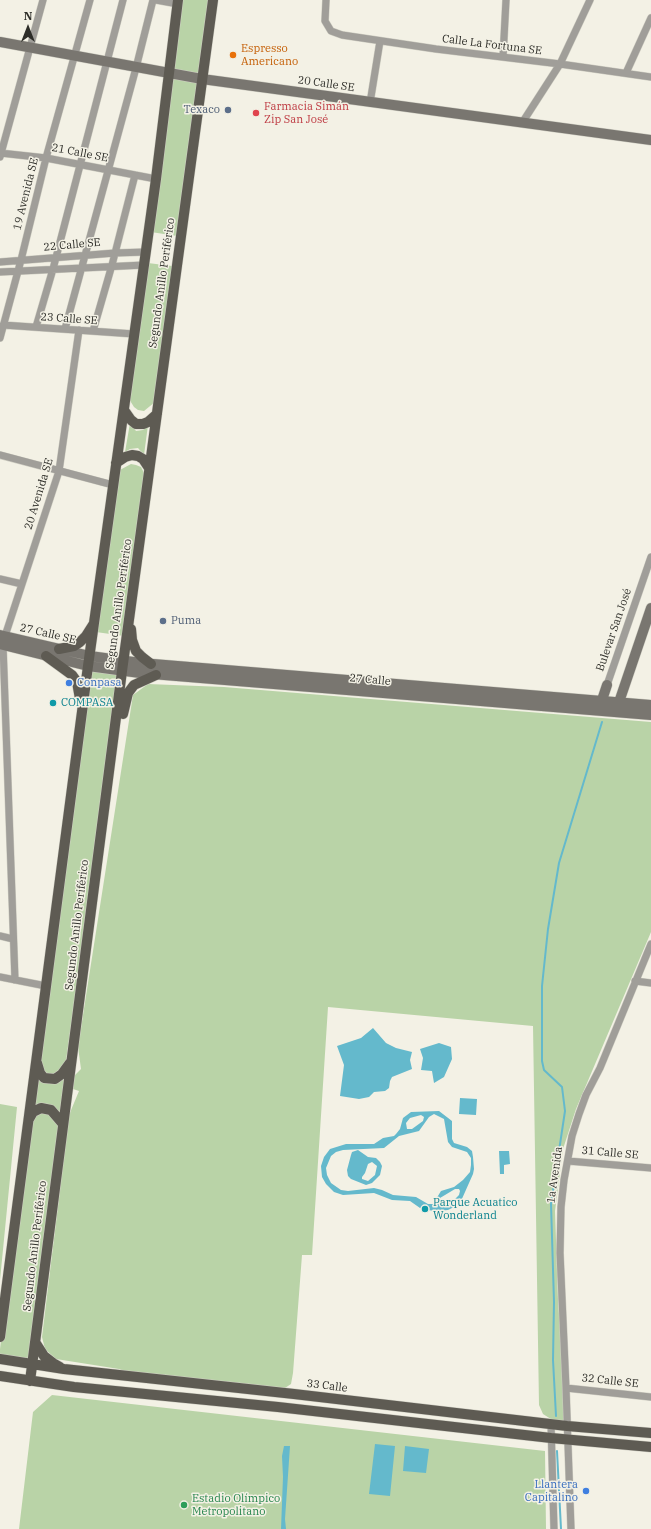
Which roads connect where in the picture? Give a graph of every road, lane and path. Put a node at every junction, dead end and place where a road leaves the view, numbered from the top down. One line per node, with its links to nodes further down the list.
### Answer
1 (43, 0): 13 (street)
2 (90, 0): 14 (street, 19 Avenida SE)
3 (123, 0): 16 (street)
4 (154, 0): 9 (street); 18 (street)
5 (213, 0): 22 (main road, Segundo Anillo Periférico)
6 (326, 0): 11 (street, Calle La Fortuna SE)
7 (506, 0): 15 (street)
8 (590, 0): 17 (street)
9 (178, 2): 19 (main road, Segundo Anillo Periférico)
10 (651, 18): 20 (street)
11 (380, 41): 15 (street, Calle La Fortuna SE); 23 (street)
12 (0, 42): 13 (main road, 20 Calle SE)
13 (29, 48): 14 (main road, 20 Calle SE); 26 (street)
14 (74, 56): 16 (main road, 20 Calle SE); 27 (street, 19 Avenida SE)
15 (503, 57): 17 (street, Calle La Fortuna SE)
16 (107, 62): 18 (main road, 20 Calle SE); 28 (street)
17 (560, 64): 20 (street, Calle La Fortuna SE); 24 (street)
18 (136, 68): 19 (main road, 20 Calle SE); 29 (street)
19 (168, 73): 22 (main road, 20 Calle SE); 31 (main road, Segundo Anillo Periférico)
20 (626, 73): 21 (street, Calle La Fortuna SE)
21 (651, 77)
22 (202, 79): 23 (main road, 20 Calle SE); 52 (main road, Segundo Anillo Periférico)
23 (370, 103): 24 (main road, 20 Calle SE)
24 (522, 123): 25 (main road, 20 Calle SE)
25 (651, 140)
26 (0, 154): 27 (street, 21 Calle SE)
27 (46, 158): 28 (street, 21 Calle SE); 36 (street, 19 Avenida SE)
28 (80, 164): 29 (street, 21 Calle SE); 35 (street)
29 (108, 170): 30 (street, 21 Calle SE); 34 (street)
30 (135, 175): 31 (street, 21 Calle SE); 33 (street)
31 (156, 179): 32 (main road, Segundo Anillo Periférico)
32 (145, 252): 33 (street, 22 Calle SE); 38 (main road, Segundo Anillo Periférico)
33 (115, 253): 34 (street, 22 Calle SE); 39 (street)
34 (86, 255): 35 (street, 22 Calle SE); 40 (street)
35 (55, 258): 36 (street, 22 Calle SE); 41 (street)
36 (21, 260): 37 (street, 22 Calle SE); 42 (street, 19 Avenida SE)
37 (0, 262)
38 (144, 264): 39 (street, 22 Calle SE); 49 (main road, Segundo Anillo Periférico)
39 (112, 265): 40 (street, 22 Calle SE); 48 (street)
40 (82, 267): 41 (street, 22 Calle SE); 46 (street)
41 (53, 269): 42 (street, 22 Calle SE); 45 (street)
42 (18, 271): 43 (street, 22 Calle SE); 44 (street, 19 Avenida SE)
43 (0, 272)
44 (3, 325): 45 (street, 23 Calle SE); 50 (street, 19 Avenida SE)
45 (36, 327): 46 (street, 23 Calle SE)
46 (65, 329): 47 (street, 23 Calle SE)
47 (79, 330): 48 (street, 23 Calle SE); 56 (street, 20 Avenida SE)
48 (93, 331): 49 (street, 23 Calle SE)
49 (134, 334): 51 (main road, Segundo Anillo Periférico)
50 (0, 338)
51 (124, 410): 52 (main road); 54 (main road, Segundo Anillo Periférico)
52 (157, 414): 55 (main road, Segundo Anillo Periférico)
53 (0, 455): 56 (street)
54 (116, 463): 55 (main road); 57 (main road, Segundo Anillo Periférico)
55 (149, 468): 62 (main road, Segundo Anillo Periférico)
56 (59, 471): 57 (street); 60 (street, 20 Avenida SE)
57 (113, 485): 63 (main road, Segundo Anillo Periférico)
58 (651, 557): 71 (street, Bulevar San José)
59 (0, 579): 60 (street)
60 (22, 584): 64 (street, 20 Avenida SE)
61 (651, 608): 75 (main road)
62 (129, 616): 68 (main road); 69 (main road, Segundo Anillo Periférico)
63 (95, 622): 65 (main road); 67 (main road, Segundo Anillo Periférico)
64 (2, 640): 65 (main road, 27 Calle SE); 66 (main road, 27 Calle SE); 72 (street, 20 Avenida SE)
65 (59, 649): 67 (main road, 27 Calle SE)
66 (46, 656): 67 (main road, 27 Calle SE); 76 (main road)
67 (89, 661): 69 (main road, 27 Calle); 76 (main road, Segundo Anillo Periférico)
68 (151, 664): 69 (main road, 27 Calle); 74 (main road, 27 Calle)
69 (123, 666): 70 (main road, 27 Calle); 78 (main road, Segundo Anillo Periférico)
70 (156, 675): 74 (main road, 27 Calle); 78 (main road)
71 (607, 685): 74 (main road, Bulevar San José)
72 (2, 694): 80 (street, 20 Avenida SE)
73 (651, 705): 75 (main road, 27 Calle)
74 (600, 706): 75 (main road, 27 Calle)
75 (617, 707): 77 (main road, 27 Calle)
76 (82, 711): 86 (main road, Segundo Anillo Periférico)
77 (651, 715)
78 (109, 771): 88 (main road, Segundo Anillo Periférico)
79 (0, 936): 80 (street)
80 (13, 939): 83 (street, 20 Avenida SE)
81 (651, 944): 84 (street, 1a Avenida)
82 (0, 977): 83 (street)
83 (15, 980): 86 (street)
84 (635, 981): 85 (street); 91 (street, 1a Avenida)
85 (651, 983)
86 (46, 986): 87 (main road, Segundo Anillo Periférico)
87 (36, 1061): 88 (main road); 89 (main road, Segundo Anillo Periférico)
88 (71, 1062): 90 (main road, Segundo Anillo Periférico)
89 (28, 1120): 90 (main road); 93 (main road, Segundo Anillo Periférico)
90 (63, 1124): 94 (main road, Segundo Anillo Periférico)
91 (568, 1161): 92 (street, 31 Calle SE); 100 (street, 1a Avenida)
92 (651, 1168)
93 (0, 1330)
94 (35, 1342): 96 (main road, Segundo Anillo Periférico); 97 (main road)
95 (0, 1359): 96 (main road, 33 Calle)
96 (32, 1365): 97 (main road, 33 Calle); 99 (main road, Segundo Anillo Periférico)
97 (64, 1369): 101 (main road, 33 Calle)
98 (0, 1376): 99 (main road)
99 (30, 1381): 103 (main road)
100 (566, 1388): 102 (street, 32 Calle SE); 105 (street, 1a Avenida)
101 (294, 1394): 103 (main road); 104 (main road, 33 Calle)
102 (651, 1397)
103 (278, 1407): 107 (main road)
104 (551, 1424): 105 (main road, 33 Calle); 107 (street)
105 (567, 1426): 106 (main road, 33 Calle); 108 (street, 1a Avenida)
106 (651, 1433)
107 (551, 1438): 108 (main road); 110 (street)
108 (568, 1440): 109 (main road); 111 (street)
109 (651, 1447)
110 (554, 1529)
111 (571, 1529)

